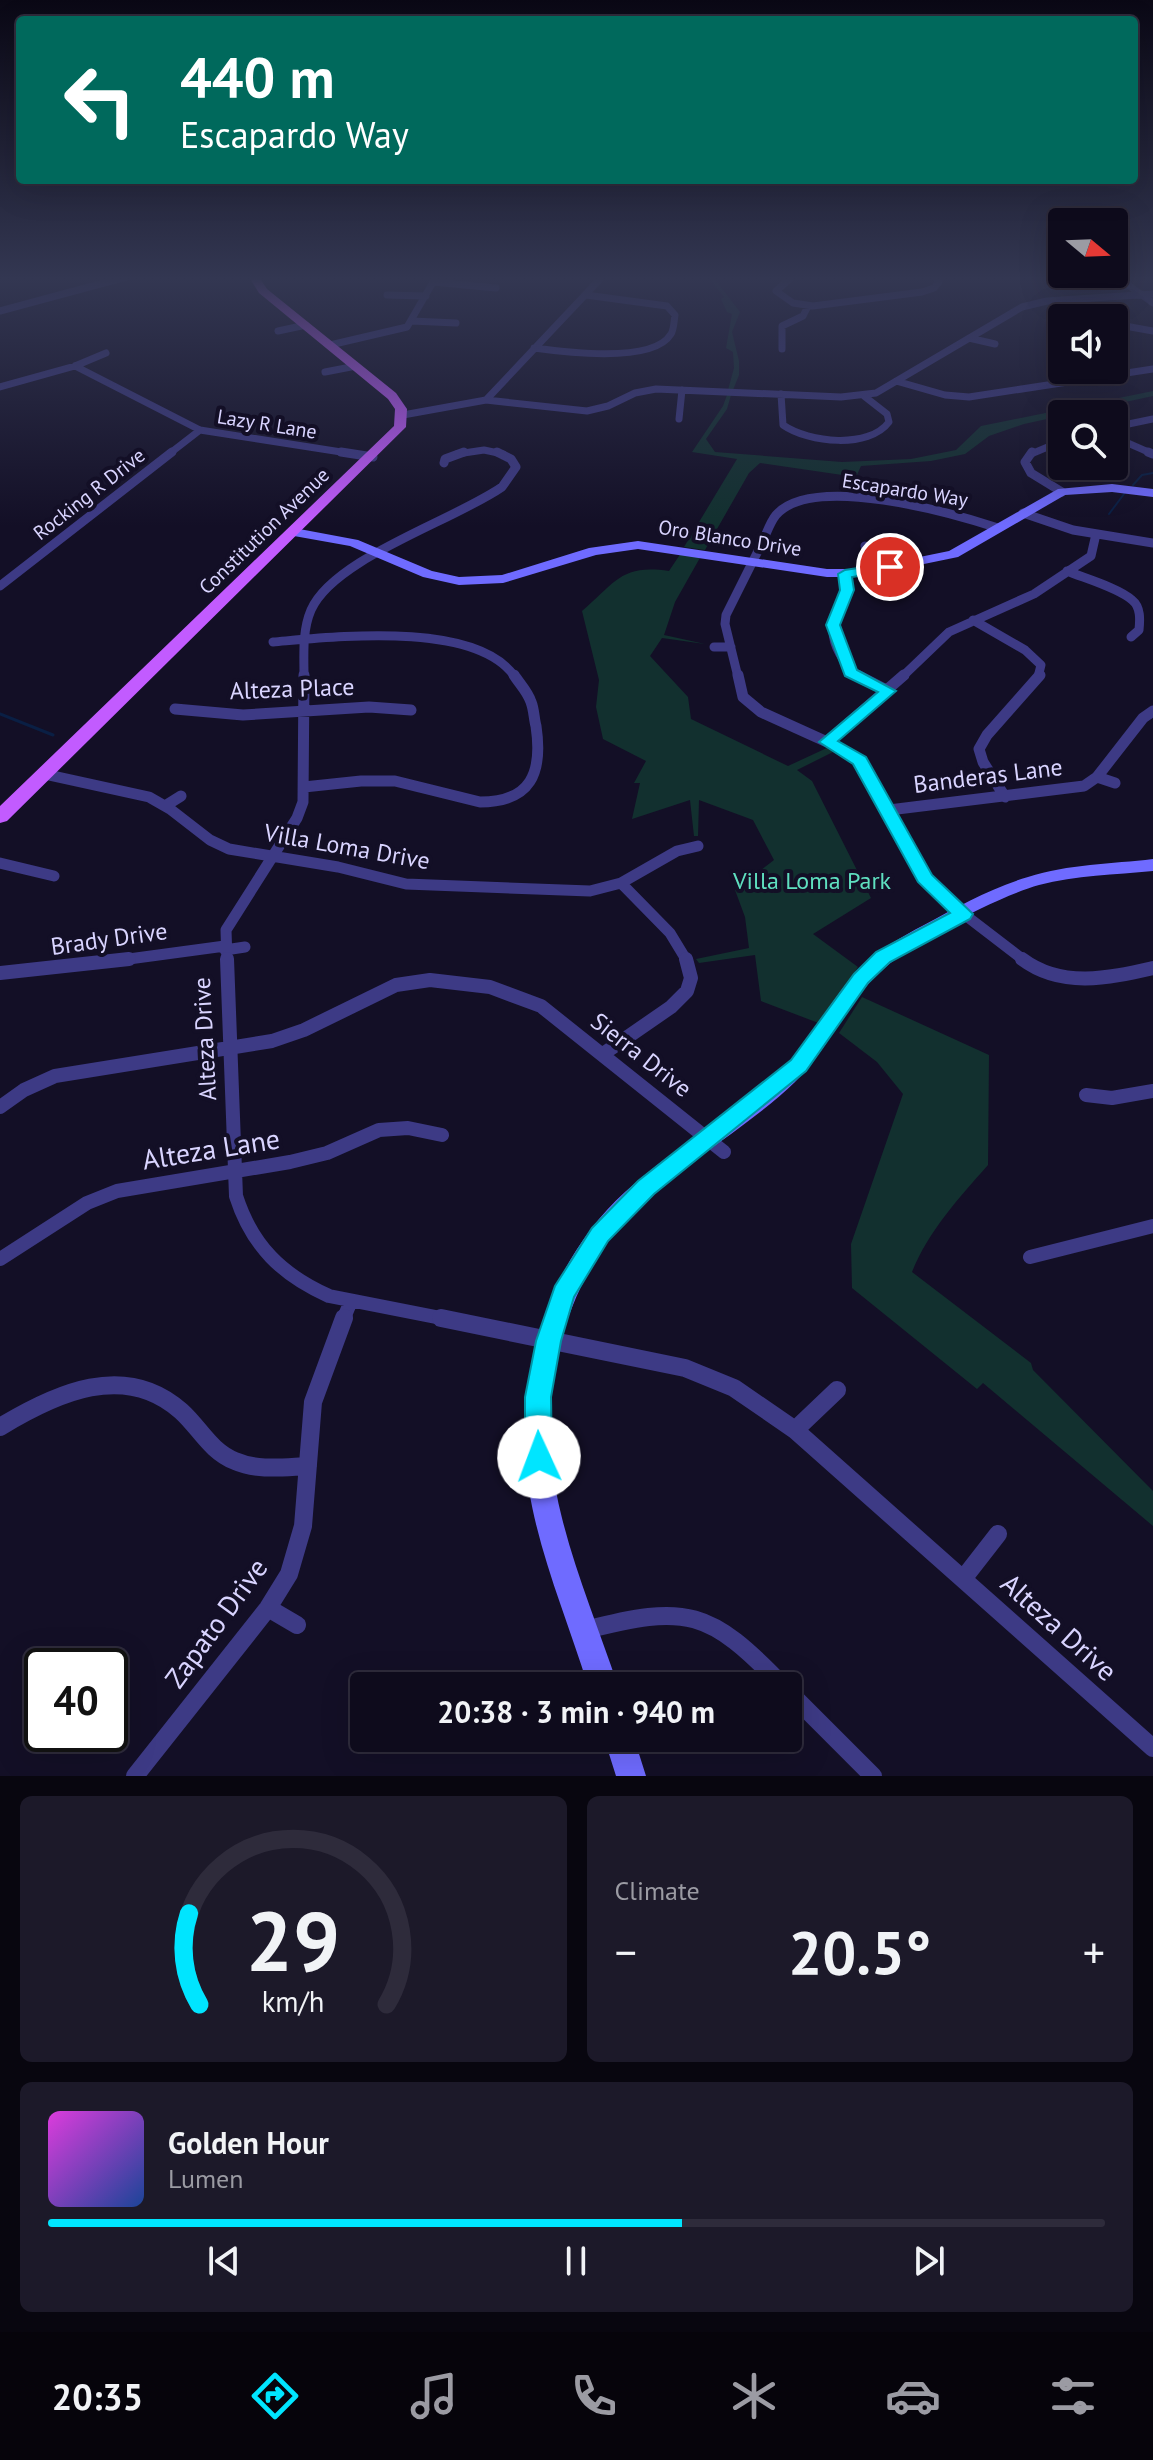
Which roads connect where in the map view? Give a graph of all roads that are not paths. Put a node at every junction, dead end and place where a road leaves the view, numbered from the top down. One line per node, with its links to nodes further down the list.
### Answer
1 (90, 360): 5 (street)
2 (348, 360): 6 (main road)
3 (523, 360): 14 (street)
4 (932, 360): 9 (street)
5 (75, 366): 10 (street); 19 (street, Lazy R Lane)
6 (356, 366): 8 (street); 15 (main road)
7 (1153, 369): 9 (street)
8 (325, 372)
9 (896, 381): 13 (street)
10 (0, 387)
11 (682, 390): 12 (street); 14 (street); 16 (street)
12 (781, 394): 13 (street); 13 (street)
13 (864, 396)
14 (486, 400): 15 (street)
15 (403, 415): 23 (main road, Constitution Avenue)
16 (679, 419)
17 (1153, 419): 18 (street)
18 (1128, 424)
19 (200, 430): 23 (street, Lazy R Lane); 40 (street, Rocking R Drive)
20 (1128, 443): 22 (street)
21 (1048, 447): 26 (street)
22 (1153, 454)
23 (373, 457): 31 (main road, Constitution Avenue)
24 (444, 463): 35 (street, Alteza Drive)
25 (1015, 469): 26 (street)
26 (1027, 469): 27 (street)
27 (1062, 492): 28 (street, Oro Blanco Drive); 29 (street, Oro Blanco Drive)
28 (1153, 493)
29 (1023, 513): 30 (street, Oro Blanco Drive); 32 (street)
30 (998, 528): 36 (street, Escapardo Way); 37 (street, Oro Blanco Drive)
31 (294, 532): 35 (street, Oro Blanco Drive); 54 (main road, Constitution Avenue)
32 (1096, 534): 33 (street); 38 (street)
33 (1153, 543)
34 (865, 546): 37 (street)
35 (379, 553): 36 (street, Oro Blanco Drive); 44 (street, Alteza Drive)
36 (752, 561): 39 (street, Oro Blanco Drive); 47 (street, Escapardo Way)
37 (890, 567): 39 (street, Oro Blanco Drive)
38 (1067, 571): 42 (street); 43 (street)
39 (845, 574): 48 (street)
40 (0, 586)
41 (951, 618): 42 (street)
42 (968, 623): 48 (street); 59 (street)
43 (1131, 637)
44 (304, 639): 45 (street); 51 (street, Alteza Drive); 57 (street)
45 (273, 642)
46 (714, 647): 47 (street)
47 (731, 647): 53 (street, Escapardo Way)
48 (888, 691): 53 (street)
49 (175, 709): 51 (street, Alteza Place)
50 (411, 710): 51 (street, Alteza Place)
51 (305, 711): 57 (street, Alteza Drive)
52 (1153, 711): 55 (street, Banderas Lane)
53 (827, 742): 61 (street, Escapardo Way)
54 (44, 774): 60 (street, Villa Loma Drive); 62 (main road, Constitution Avenue)
55 (1097, 777): 56 (street); 59 (street, Banderas Lane)
56 (1115, 783)
57 (304, 787): 64 (street, Alteza Drive)
58 (181, 796): 60 (street)
59 (1005, 797): 61 (street, Banderas Lane)
60 (165, 806): 64 (street, Villa Loma Drive)
61 (889, 810): 69 (street, Escapardo Way)
62 (0, 817)
63 (698, 846): 68 (street, Villa Loma Drive)
64 (272, 856): 68 (street, Villa Loma Drive); 71 (street, Alteza Drive)
65 (0, 863): 67 (street)
66 (1153, 865): 69 (street)
67 (54, 876)
68 (621, 883): 77 (street)
69 (963, 914): 72 (street, Escapardo Way); 82 (street)
70 (245, 947): 71 (street, Brady Drive)
71 (225, 948): 73 (street, Brady Drive); 76 (street, Alteza Drive)
72 (1153, 968)
73 (0, 973)
74 (537, 985): 75 (street)
75 (527, 997): 76 (street, Sierra Drive); 77 (street, Sierra Drive)
76 (230, 1047): 80 (street, Sierra Drive); 83 (street, Alteza Drive)
77 (603, 1054): 82 (street, Sierra Drive)
78 (1153, 1091): 79 (street)
79 (1086, 1095)
80 (0, 1107)
81 (442, 1135): 83 (street, Alteza Lane)
82 (717, 1145): 88 (street)
83 (235, 1170): 86 (street, Alteza Lane); 87 (street, Alteza Drive)
84 (1153, 1226): 85 (street)
85 (1030, 1257)
86 (0, 1259)
87 (351, 1301): 88 (street, Alteza Drive); 92 (street, Zapato Drive)
88 (548, 1341): 91 (street, Alteza Drive); 97 (street)
89 (837, 1390): 91 (street)
90 (0, 1427): 92 (street)
91 (795, 1430): 94 (street, Alteza Drive)
92 (308, 1466): 95 (street, Zapato Drive)
93 (998, 1534): 94 (street, Alteza Drive)
94 (963, 1579): 101 (street, Alteza Drive)
95 (268, 1608): 96 (street); 103 (street, Zapato Drive)
96 (297, 1625)
97 (585, 1630): 98 (street); 99 (street)
98 (598, 1672)
99 (769, 1672)
100 (802, 1705): 105 (street)
101 (1153, 1748)
102 (623, 1752): 104 (street)
103 (135, 1776)
104 (631, 1776)
105 (873, 1776)

